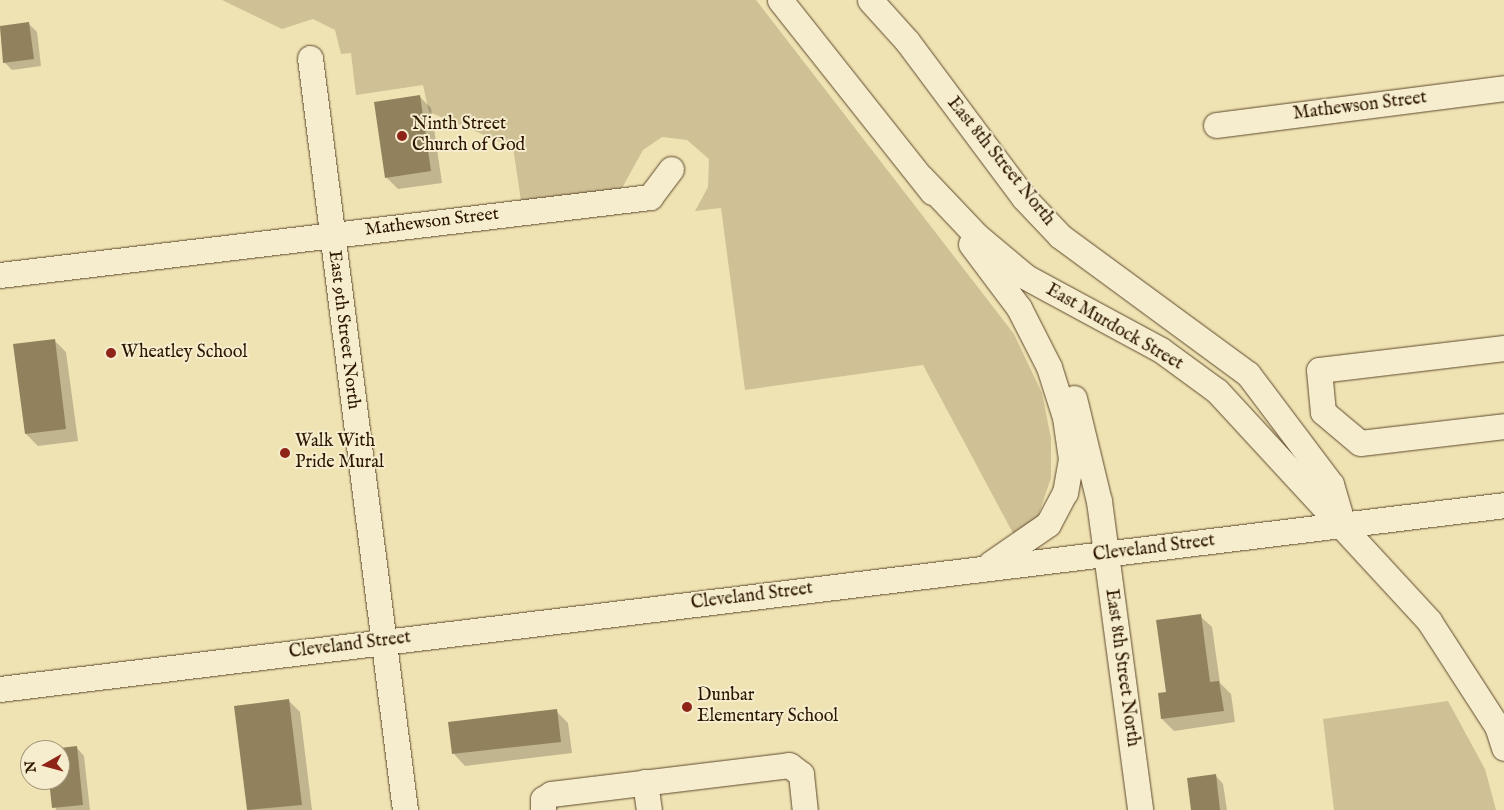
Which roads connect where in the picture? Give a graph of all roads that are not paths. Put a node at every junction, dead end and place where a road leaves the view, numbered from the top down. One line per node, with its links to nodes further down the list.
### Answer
1 (780, 0): 7 (street, East 8th Street North)
2 (870, 0): 12 (street, East 8th Street North)
3 (310, 58): 8 (street, East 9th Street North)
4 (1504, 88): 5 (street, Mathewson Street)
5 (1216, 124)
6 (671, 169): 8 (street, Mathewson Street)
7 (922, 178): 10 (street, East 8th Street North); 15 (street, East Murdock Street)
8 (330, 234): 9 (street, Mathewson Street); 18 (street, East 9th Street North)
9 (0, 275)
10 (1019, 308): 16 (street, East 8th Street North); 17 (street, East 8th Street North)
11 (1504, 348): 13 (street)
12 (1248, 374): 15 (street, East Murdock Street)
13 (1504, 426)
14 (1504, 505): 15 (street, Cleveland Street)
15 (1343, 525): 16 (street, Cleveland Street); 20 (street, East Murdock Street)
16 (1105, 555): 17 (street, Cleveland Street); 26 (street, East 8th Street North)
17 (981, 569): 18 (street, Cleveland Street)
18 (383, 642): 19 (street, Cleveland Street); 22 (street, East 9th Street North)
19 (0, 689)
20 (1504, 748)
21 (645, 782): 23 (street); 24 (street); 25 (street)
22 (405, 810)
23 (543, 810)
24 (649, 810)
25 (805, 810)
26 (1140, 810)

